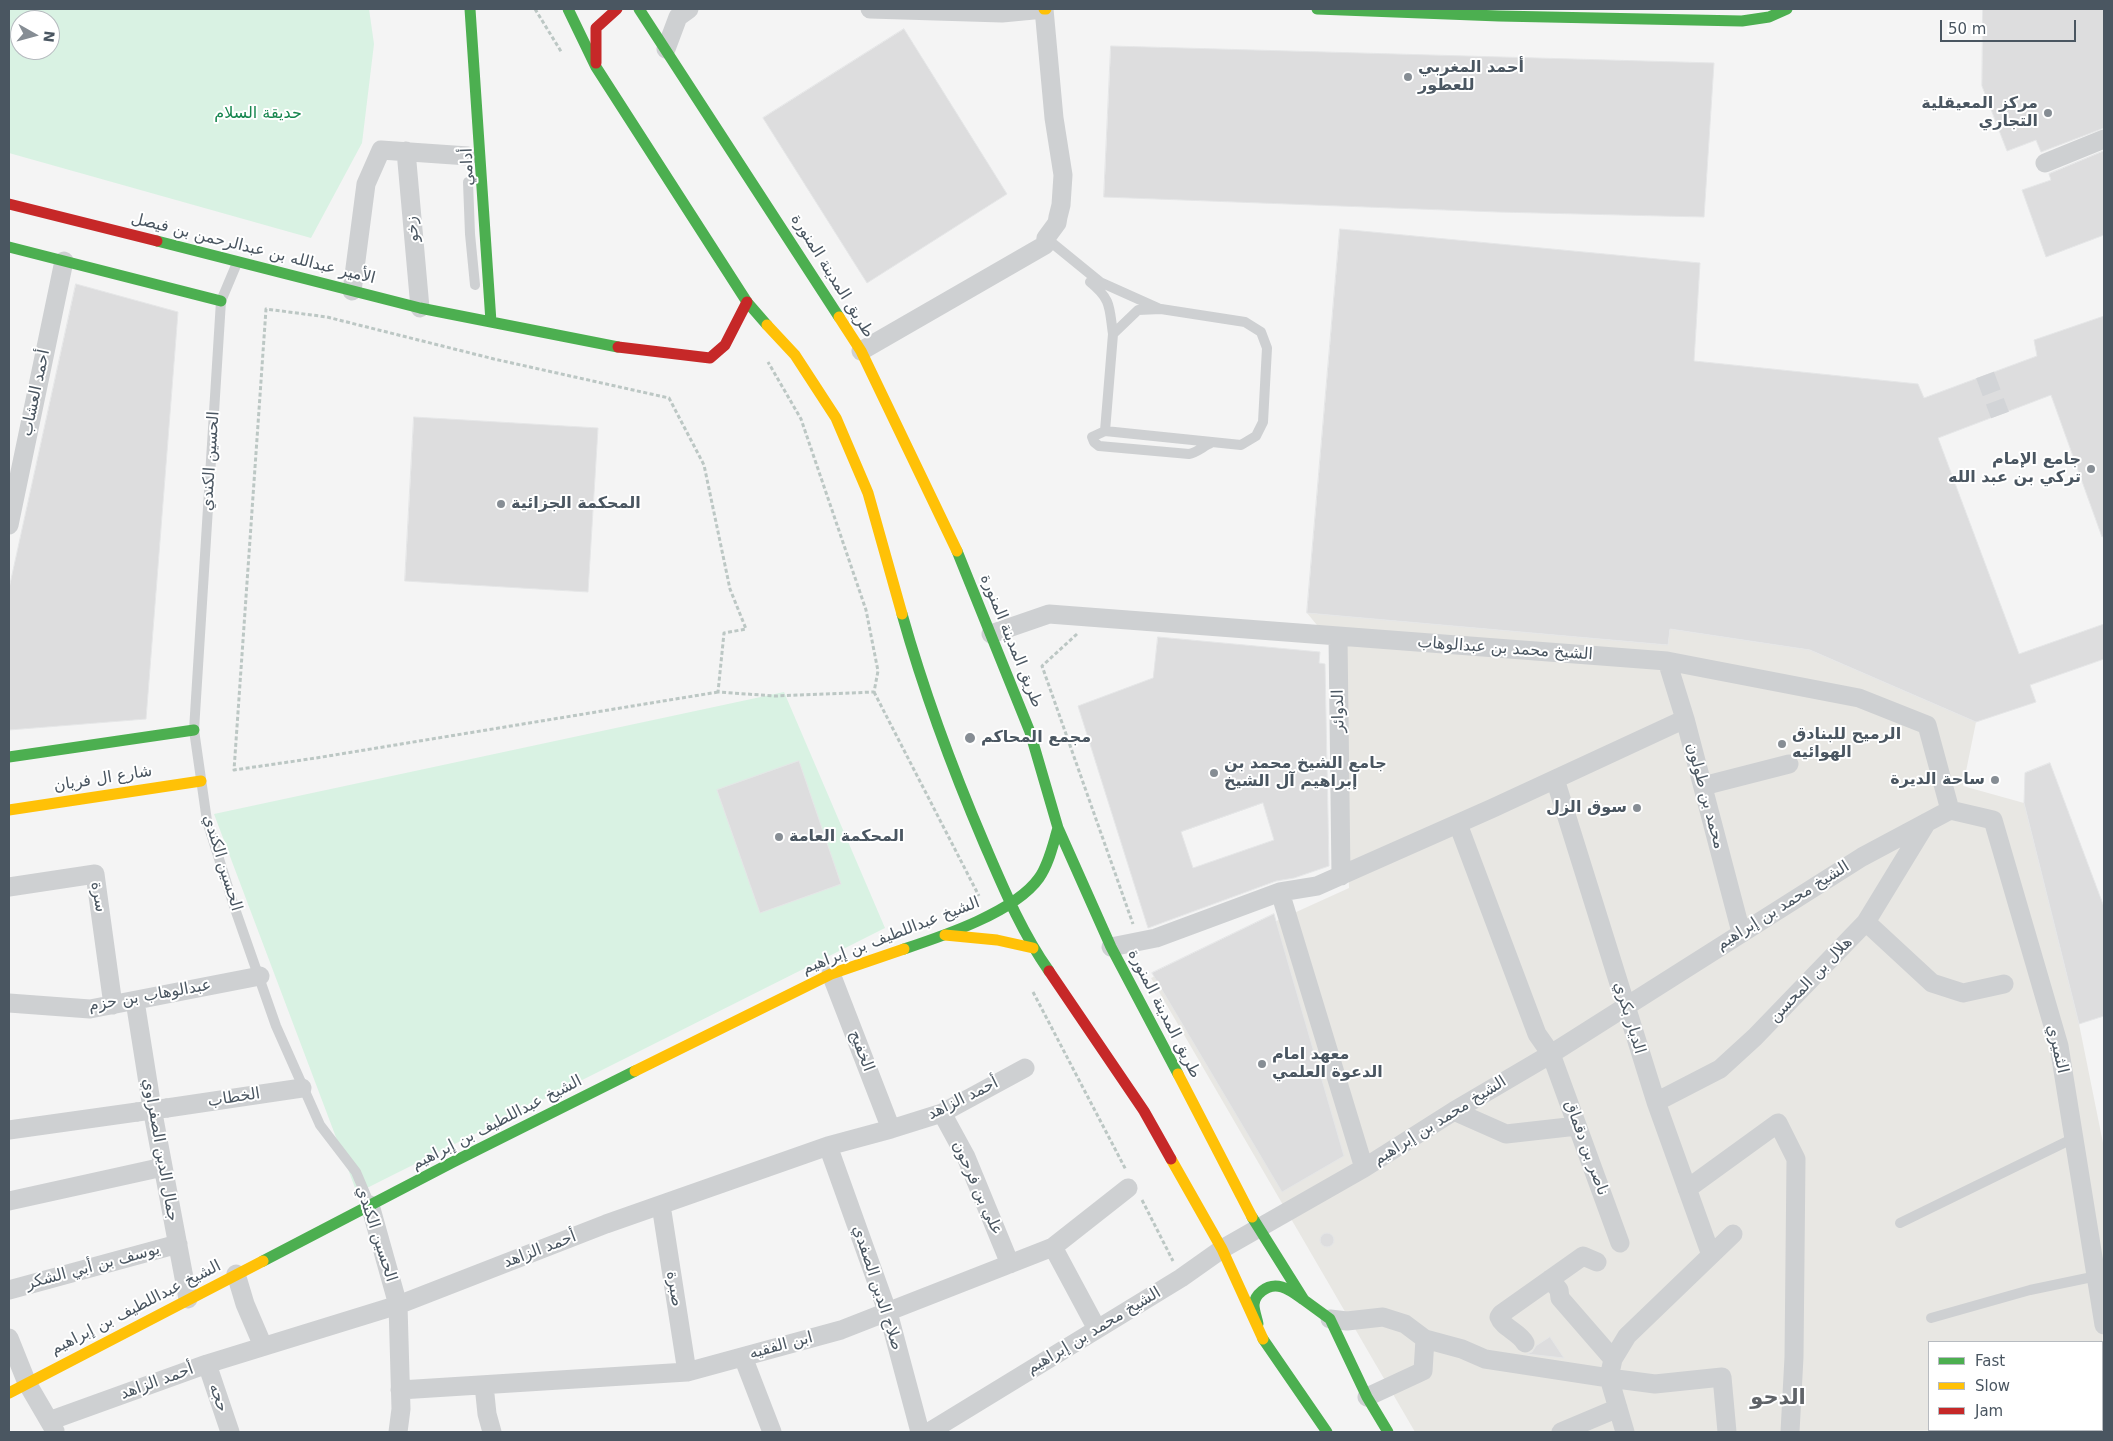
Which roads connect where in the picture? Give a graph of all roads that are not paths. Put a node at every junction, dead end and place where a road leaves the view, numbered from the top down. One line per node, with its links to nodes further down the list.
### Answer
1 (460, 9): 13 (lane)
2 (470, 9): 28 (main road)
3 (568, 9): 12 (main road)
4 (617, 9): 12 (main road)
5 (639, 9): 11 (main road, طريق المدينة المنورة)
6 (689, 9): 11 (street)
7 (870, 9): 8 (street)
8 (1045, 9): 19 (street)
9 (1317, 9): 10 (main road)
10 (1787, 9)
11 (666, 50): 30 (main road, طريق المدينة المنورة)
12 (596, 67): 25 (main road)
13 (465, 99)
14 (2104, 138): 17 (street)
15 (406, 151): 16 (street); 23 (street); 26 (street, زخو)
16 (468, 161): 28 (lane, أدامي)
17 (2045, 162)
18 (9, 204): 22 (main road, الأمير عبدالله بن عبدالرحمن بن فيصل)
19 (1045, 242): 27 (lane); 29 (lane); 30 (street)
20 (9, 247): 21 (main road)
21 (64, 261): 24 (main road); 33 (street, أحمد العشاب)
22 (237, 262): 23 (main road, الأمير عبدالله بن عبدالرحمن بن فيصل); 24 (lane, الحسين الكندي)
23 (352, 291): 26 (main road, الأمير عبدالله بن عبدالرحمن بن فيصل)
24 (222, 301): 39 (lane, الحسين الكندي)
25 (747, 302): 28 (main road); 53 (main road)
26 (420, 308): 28 (main road, الأمير عبدالله بن عبدالرحمن بن فيصل)
27 (1161, 309): 29 (lane); 32 (lane)
28 (491, 322)
29 (1113, 334): 31 (lane)
30 (861, 352): 35 (main road, طريق المدينة المنورة)
31 (1105, 431): 32 (lane); 32 (lane)
32 (1212, 443)
33 (15, 460): 34 (street, أحمد العشاب)
34 (9, 526)
35 (991, 634): 36 (street, الشيخ محمد بن عبدالوهاب); 49 (main road, طريق المدينة المنورة)
36 (1338, 637): 37 (street, الشيخ محمد بن عبدالوهاب); 50 (street, الدوائر)
37 (1667, 661): 38 (street, محمد بن طولون); 46 (street, الشيخ محمد بن عبدالوهاب)
38 (1685, 719): 42 (street); 44 (street, محمد بن طولون)
39 (194, 730): 40 (main road); 43 (lane, الحسين الكندي)
40 (9, 757)
41 (1789, 764): 44 (street)
42 (1554, 779): 48 (street); 65 (street, الديار بكري)
43 (201, 781): 45 (main road, شارع ال فريان); 60 (lane, الحسين الكندي)
44 (1703, 786): 55 (street, محمد بن طولون)
45 (9, 810)
46 (1950, 810): 47 (street, الشيخ محمد بن إبراهيم); 75 (street, الثميري)
47 (1928, 820): 54 (street, هلال بن المحسن); 55 (street, الشيخ محمد بن إبراهيم)
48 (1458, 824): 50 (street); 66 (street, ناصر بن دقماق)
49 (1058, 828): 53 (main road, الشيخ عبداللطيف بن إبراهيم); 57 (main road, طريق المدينة المنورة)
50 (1341, 876): 52 (street)
51 (9, 887): 64 (street, سرة)
52 (1280, 892): 57 (street); 78 (street)
53 (1010, 904): 56 (main road, الشيخ عبداللطيف بن إبراهيم); 58 (main road)
54 (1866, 922): 61 (street); 69 (street, هلال بن المحسن)
55 (1741, 932): 65 (street, الشيخ محمد بن إبراهيم)
56 (945, 935): 58 (main road); 59 (main road, الشيخ عبداللطيف بن إبراهيم)
57 (1111, 947): 85 (main road, طريق المدينة المنورة)
58 (1033, 948): 90 (main road)
59 (831, 974): 73 (street, الخفيج); 82 (main road, الشيخ عبداللطيف بن إبراهيم)
60 (260, 976): 62 (street, عبدالوهاب بن حزم); 68 (lane, الحسين الكندي)
61 (2004, 984)
62 (135, 1001): 64 (street, عبدالوهاب بن حزم); 77 (street, جمال الدين الصفراوي)
63 (9, 1003): 64 (street, عبدالوهاب بن حزم)
64 (113, 1005)
65 (1626, 1005): 66 (street, الشيخ محمد بن إبراهيم); 69 (street, الديار بكري)
66 (1551, 1054): 70 (street, الشيخ محمد بن إبراهيم); 72 (street, ناصر بن دقماق)
67 (1025, 1068): 71 (street, أحمد الزاهد)
68 (302, 1088): 74 (street, الخطاب, bridge); 82 (lane, الحسين الكندي)
69 (1656, 1102): 80 (street, الديار بكري)
70 (1454, 1111): 72 (street); 78 (street, الشيخ محمد بن إبراهيم)
71 (942, 1112): 73 (street, أحمد الزاهد); 93 (street, علي بن فرحون)
72 (1577, 1126): 87 (street, ناصر بن دقماق)
73 (891, 1129): 76 (street, أحمد الزاهد)
74 (9, 1130)
75 (2074, 1138): 84 (lane); 95 (street, الثميري)
76 (828, 1146): 83 (street, أحمد الزاهد); 101 (street, صلاح الدين الصفدي)
77 (163, 1167): 81 (street); 88 (street, جمال الدين الصفراوي)
78 (1364, 1168): 85 (street, الشيخ محمد بن إبراهيم)
79 (1132, 1186): 89 (street, ابن الفقيه)
80 (1687, 1189): 91 (street, الديار بكري); 134 (street)
81 (9, 1201)
82 (370, 1205): 94 (main road, الشيخ عبداللطيف بن إبراهيم); 100 (street, الحسين الكندي)
83 (660, 1205): 100 (street, أحمد الزاهد); 114 (street, صبرة)
84 (1900, 1223)
85 (1258, 1228): 90 (street, الشيخ محمد بن إبراهيم); 99 (main road, طريق المدينة المنورة)
86 (1732, 1234): 91 (street)
87 (1620, 1242)
88 (178, 1244): 97 (street, يوسف بن أبي الشكر); 98 (street, جمال الدين الصفراوي)
89 (1053, 1247): 93 (street, ابن الفقيه); 105 (street)
90 (1222, 1249): 105 (street, الشيخ محمد بن إبراهيم); 106 (main road)
91 (1712, 1255): 112 (street)
92 (1597, 1262): 96 (street)
93 (1010, 1264): 101 (street, ابن الفقيه)
94 (236, 1274): 98 (main road, الشيخ عبداللطيف بن إبراهيم); 110 (street)
95 (2096, 1276): 102 (lane); 104 (street, الثميري)
96 (1550, 1279): 109 (street); 112 (street)
97 (9, 1290)
98 (188, 1299): 116 (main road, الشيخ عبداللطيف بن إبراهيم)
99 (1304, 1300): 103 (main road, طريق المدينة المنورة); 106 (main road)
100 (398, 1305): 110 (street, أحمد الزاهد); 118 (street, الحسين الكندي)
101 (887, 1312): 111 (street, ابن الفقيه); 127 (street, صلاح الدين الصفدي)
102 (1931, 1318)
103 (1330, 1319): 108 (street); 120 (main road, طريق المدينة المنورة)
104 (2104, 1326)
105 (1097, 1329): 128 (street, الشيخ محمد بن إبراهيم)
106 (1260, 1334): 129 (main road)
107 (9, 1338): 116 (street)
108 (1424, 1339): 115 (street); 120 (street)
109 (1525, 1343)
110 (263, 1346): 113 (street, أحمد الزاهد)
111 (743, 1357): 114 (street, ابن الفقيه); 126 (street)
112 (1613, 1359): 115 (street)
113 (207, 1364): 122 (street, أحمد الزاهد); 123 (street, حجه)
114 (687, 1372): 117 (street, ابن الفقيه)
115 (1609, 1378): 121 (street); 133 (street)
116 (27, 1383): 119 (main road, الشيخ عبداللطيف بن إبراهيم); 122 (street)
117 (484, 1385): 118 (street, ابن الفقيه); 125 (street)
118 (400, 1390): 124 (street, الحسين الكندي)
119 (9, 1393)
120 (1367, 1397): 130 (main road, طريق المدينة المنورة)
121 (1618, 1408): 131 (street); 132 (street)
122 (53, 1426)
123 (230, 1432)
124 (398, 1432)
125 (492, 1432)
126 (772, 1432)
127 (920, 1432)
128 (929, 1432)
129 (1327, 1432)
130 (1388, 1432)
131 (1561, 1432)
132 (1625, 1432)
133 (1727, 1432)
134 (1790, 1432)

